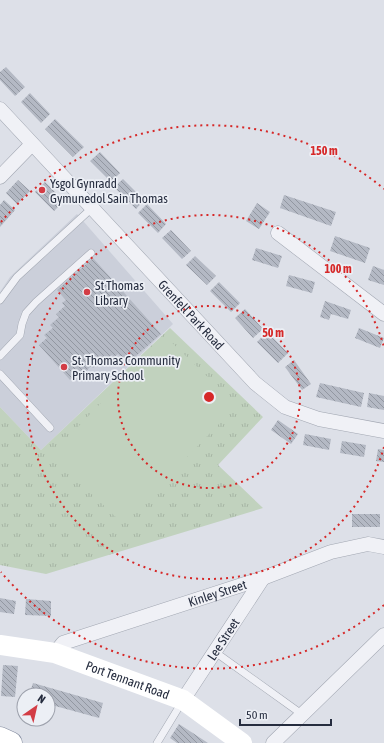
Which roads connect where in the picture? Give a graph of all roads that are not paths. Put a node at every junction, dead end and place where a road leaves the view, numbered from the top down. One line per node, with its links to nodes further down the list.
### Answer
1 (0, 109): 2 (street, Grenfell Park Road)
2 (32, 144): 3 (street); 4 (street, Grenfell Park Road)
3 (0, 177)
4 (92, 208): 7 (lane); 12 (street, Grenfell Park Road)
5 (278, 233): 8 (street)
6 (91, 253): 9 (lane)
7 (0, 300)
8 (384, 314)
9 (0, 356)
10 (0, 374): 11 (lane)
11 (50, 428)
12 (384, 431)
13 (384, 547): 14 (street, Kinley Street)
14 (263, 578): 17 (street, Lee Street); 18 (street, Kinley Street)
15 (384, 635): 20 (street)
16 (0, 645): 18 (street, Port Tennant Road)
17 (215, 652): 19 (street, Lee Street); 20 (lane)
18 (55, 653): 19 (street, Port Tennant Road)
19 (183, 700): 23 (lane); 24 (street, Port Tennant Road)
20 (301, 716): 25 (street)
21 (0, 738): 22 (highway)
22 (11, 743)
23 (157, 743)
24 (242, 743)
25 (273, 743)

